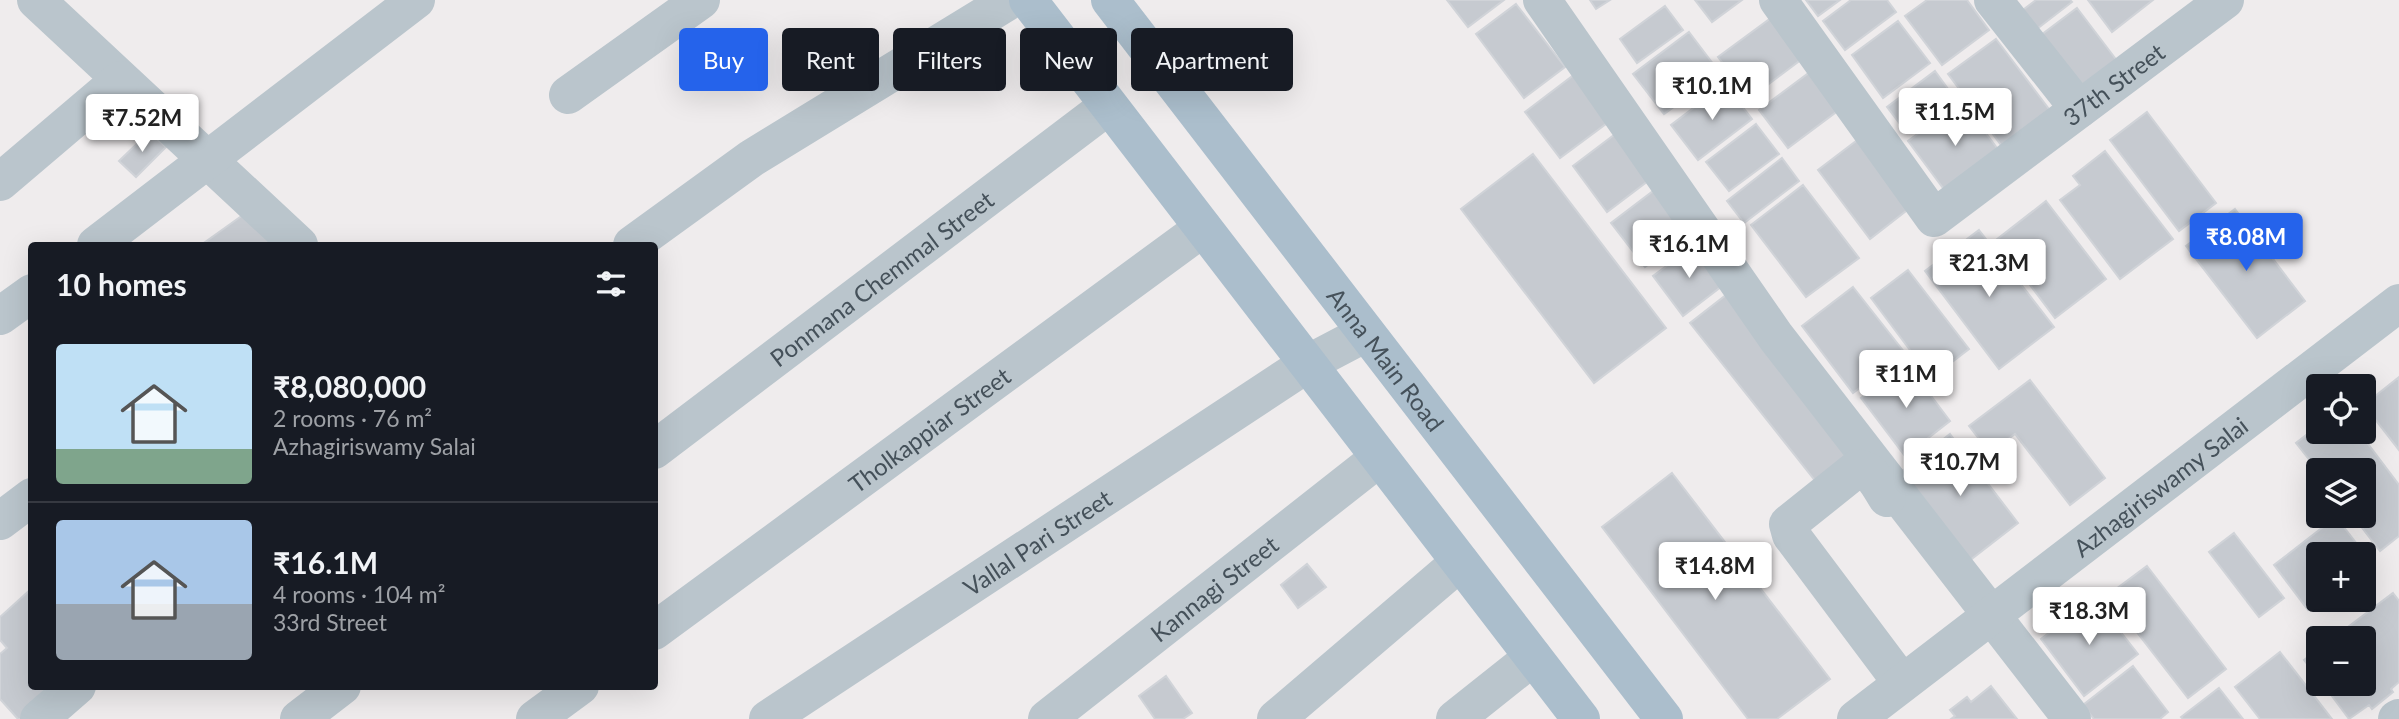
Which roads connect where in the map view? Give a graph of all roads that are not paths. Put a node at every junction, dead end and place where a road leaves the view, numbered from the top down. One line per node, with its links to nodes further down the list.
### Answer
1 (36, 0): 11 (street)
2 (416, 0): 15 (street)
3 (701, 0): 12 (street)
4 (1010, 0): 20 (street)
5 (1028, 0): 13 (main road)
6 (1111, 0): 24 (main road, Anna Main Road)
7 (1542, 0): 31 (street)
8 (1778, 0): 14 (street, 37th Street)
9 (1993, 0): 14 (street)
10 (2215, 3): 14 (street, 37th Street)
11 (120, 80): 15 (street); 16 (street)
12 (568, 95)
13 (1108, 106): 17 (main road); 26 (street, Ponmana Chemmal Street)
14 (2078, 109)
15 (208, 163): 18 (street); 19 (street)
16 (0, 182)
17 (1203, 228): 25 (main road); 32 (street, Tholkappiar Street)
18 (100, 242)
19 (296, 242)
20 (636, 242)
21 (28, 296): 23 (street)
22 (2399, 303): 31 (street, Azhagiriswamy Salai)
23 (0, 316)
24 (1367, 333): 25 (street, Vallal Pari Street); 46 (main road, Anna Main Road)
25 (1307, 364): 27 (main road); 41 (street, Vallal Pari Street)
26 (658, 447)
27 (1379, 458): 30 (main road); 42 (street, Kannagi Street)
28 (28, 500): 29 (street)
29 (0, 521)
30 (1460, 562): 33 (main road); 43 (street)
31 (1984, 621): 34 (street, Azhagiriswamy Salai); 34 (street); 48 (street)
32 (658, 628)
33 (1533, 657): 44 (street); 45 (main road)
34 (1902, 683): 47 (street, Azhagiriswamy Salai)
35 (72, 690): 38 (street)
36 (337, 690): 39 (street)
37 (575, 690): 40 (street)
38 (39, 719)
39 (299, 719)
40 (535, 719)
41 (768, 719)
42 (1046, 719)
43 (1276, 719)
44 (1455, 719)
45 (1581, 719)
46 (1664, 719)
47 (1856, 719)
48 (2072, 719)

